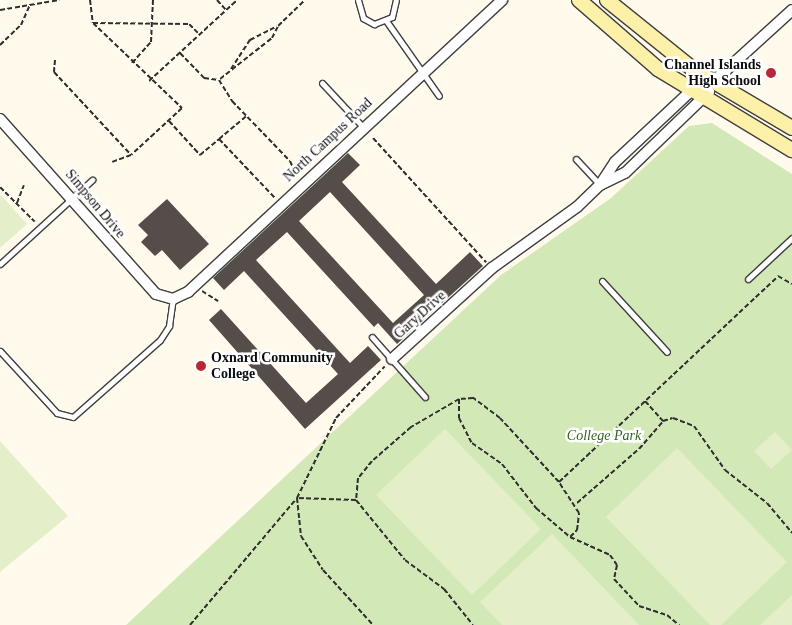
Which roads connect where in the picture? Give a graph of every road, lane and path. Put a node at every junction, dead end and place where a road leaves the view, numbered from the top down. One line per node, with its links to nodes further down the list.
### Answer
1 (60, 0): 12 (path)
2 (90, 0): 18 (path)
3 (153, 0): 16 (path)
4 (217, 0): 14 (path)
5 (237, 0): 14 (path)
6 (305, 0): 19 (path)
7 (358, 0): 17 (lane)
8 (396, 0): 17 (lane)
9 (502, 0): 26 (street, North Campus Road)
10 (579, 0): 31 (main road)
11 (607, 0): 29 (main road)
12 (30, 5): 13 (path); 21 (path)
13 (0, 10)
14 (226, 10): 20 (path)
15 (792, 10): 29 (street, Gary Drive)
16 (153, 22): 18 (path); 20 (path); 24 (path)
17 (387, 22): 26 (lane)
18 (93, 23): 24 (path)
19 (278, 26): 25 (path); 25 (path)
20 (200, 35): 22 (path)
21 (0, 45)
22 (180, 53): 27 (path); 28 (path)
23 (55, 60): 42 (path)
24 (132, 63): 28 (path)
25 (230, 72): 27 (path)
26 (422, 73): 32 (lane); 37 (street, North Campus Road)
27 (219, 80): 34 (path)
28 (149, 81): 36 (path)
29 (713, 82): 31 (street, Gary Drive); 33 (street, Gary Drive); 38 (main road)
30 (322, 83): 37 (lane)
31 (691, 91): 33 (main road); 48 (street, Gary Drive)
32 (439, 96)
33 (705, 101): 41 (main road); 48 (street, Gary Drive)
34 (246, 116): 40 (path); 45 (path)
35 (0, 119): 50 (street, Simpson Drive)
36 (169, 121): 40 (path); 42 (path)
37 (363, 127): 61 (street, North Campus Road)
38 (792, 128)
39 (373, 138): 56 (path)
40 (219, 139): 51 (path)
41 (792, 150)
42 (131, 155): 44 (path)
43 (576, 159): 48 (lane)
44 (112, 162)
45 (297, 177)
46 (92, 180): 50 (lane)
47 (24, 185): 52 (path)
48 (600, 185): 56 (street, Gary Drive)
49 (0, 187): 52 (path)
50 (72, 197): 53 (lane); 61 (street, Simpson Drive)
51 (274, 198)
52 (17, 203): 53 (path)
53 (39, 227): 55 (lane)
54 (792, 238): 57 (lane)
55 (0, 264)
56 (492, 268): 66 (street, Gary Drive)
57 (748, 278)
58 (602, 281): 65 (lane)
59 (792, 284): 69 (path)
60 (202, 291): 62 (path)
61 (173, 299): 64 (lane)
62 (218, 301)
63 (372, 337): 66 (lane)
64 (0, 351)
65 (667, 352)
66 (392, 359): 67 (lane); 72 (path, Gary Drive)
67 (425, 397)
68 (459, 399): 71 (path); 73 (path); 76 (path)
69 (645, 401): 70 (path); 71 (path)
70 (663, 421): 74 (path); 75 (path)
71 (559, 482): 74 (path)
72 (297, 498): 73 (path); 77 (path, Gary Drive); 78 (path)
73 (356, 500): 79 (path)
74 (577, 503): 76 (path)
75 (792, 533)
76 (570, 537): 80 (path)
77 (190, 625)
78 (373, 625)
79 (473, 625)
80 (679, 625)

